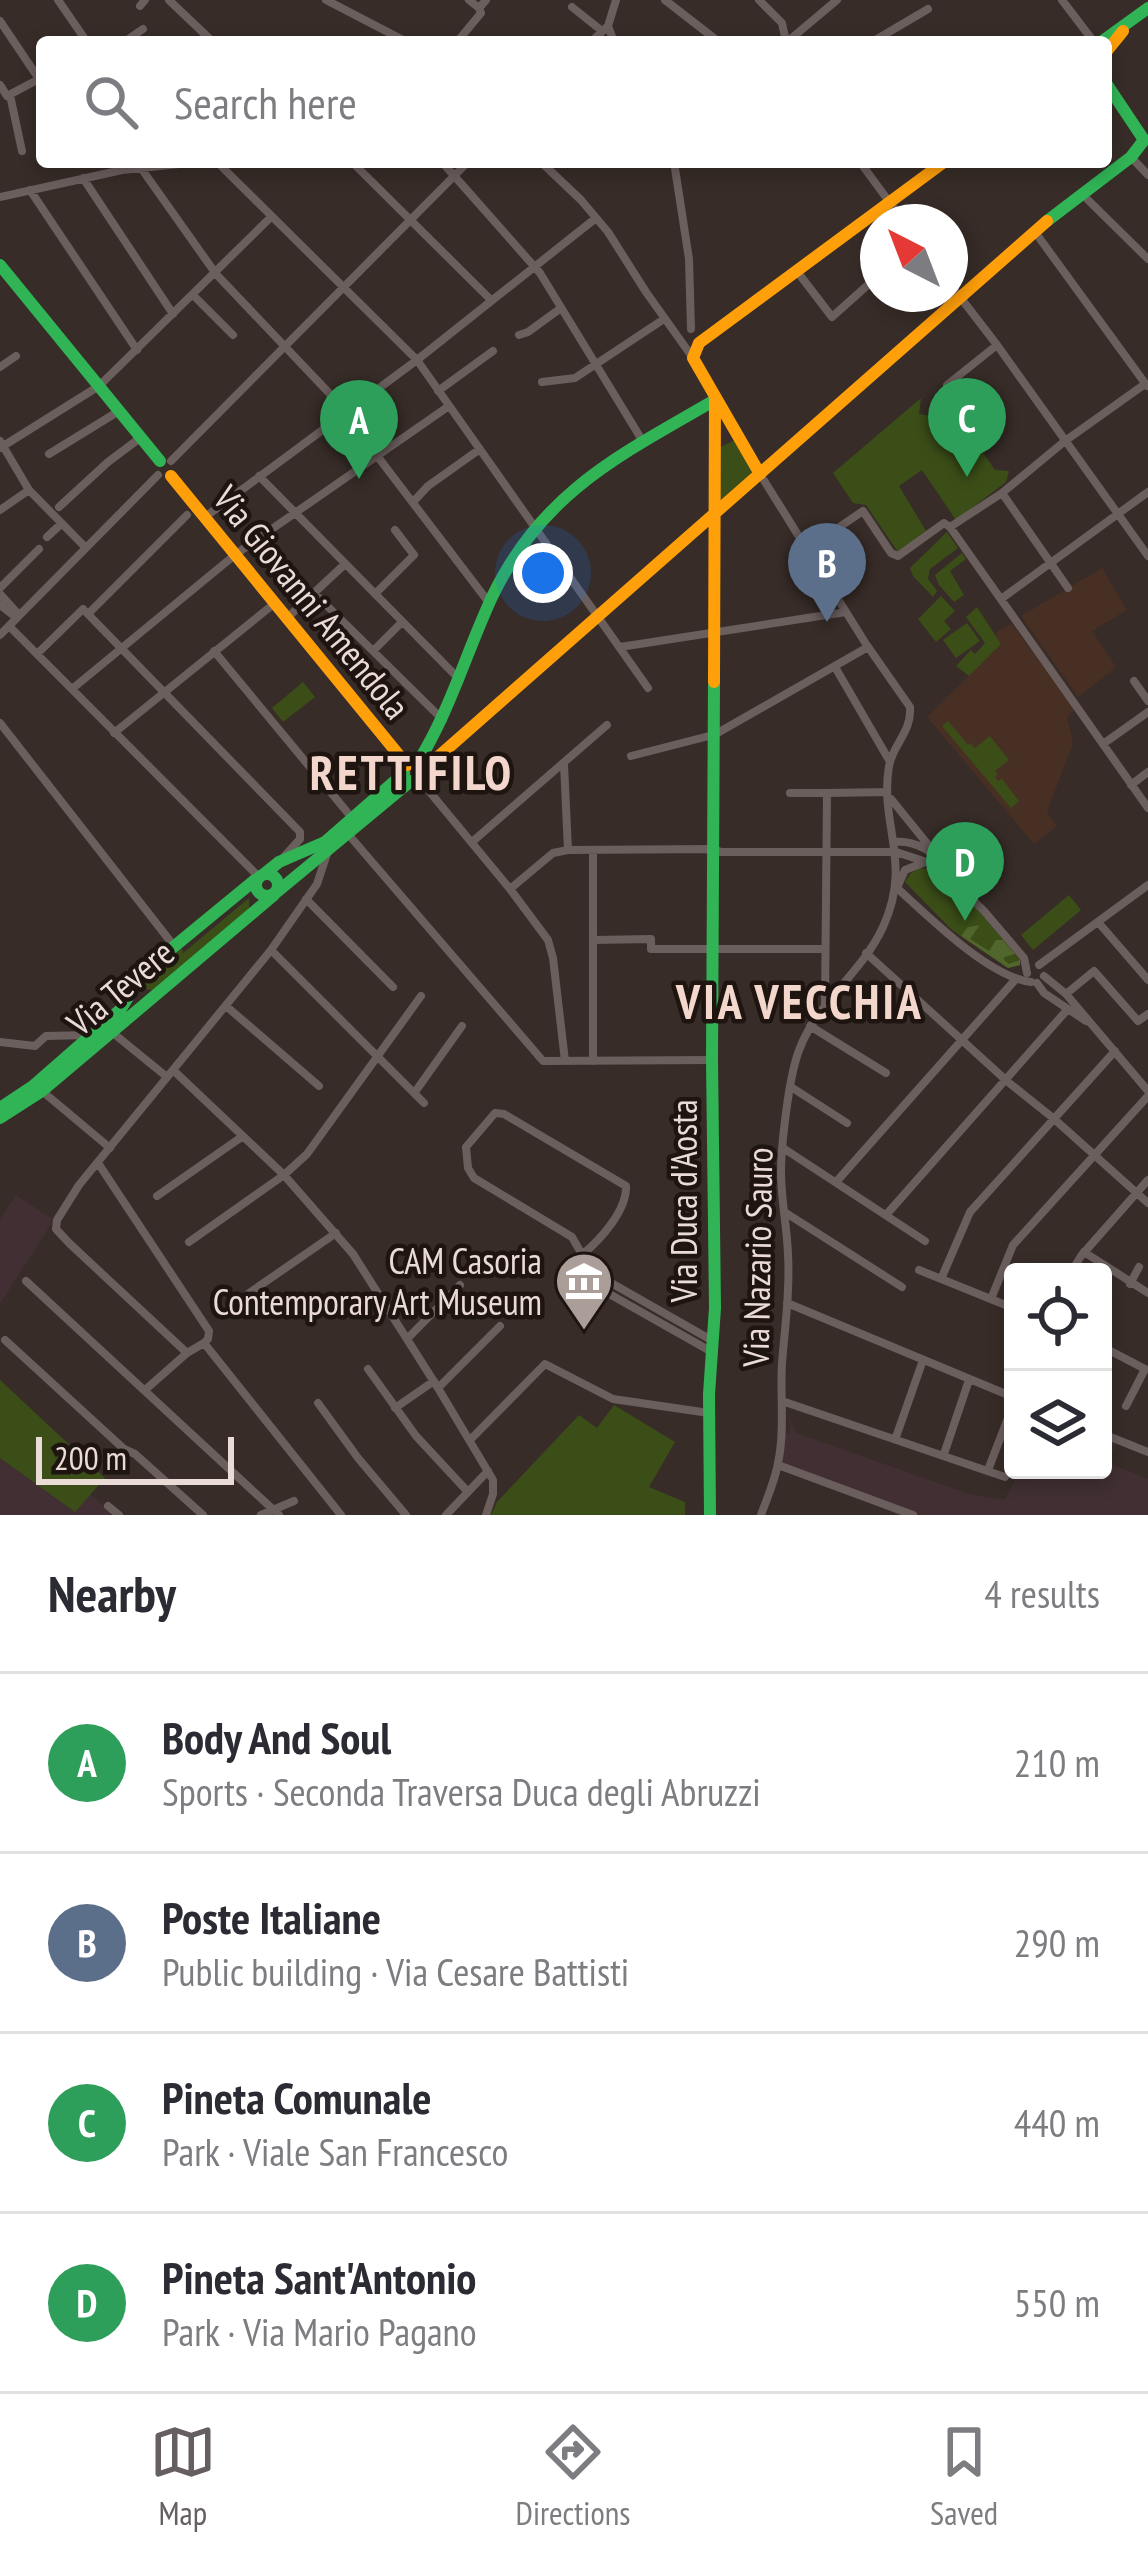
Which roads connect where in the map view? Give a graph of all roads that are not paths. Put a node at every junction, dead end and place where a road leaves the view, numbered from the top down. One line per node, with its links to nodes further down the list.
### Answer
1 (58, 0): 17 (street)
2 (169, 0): 19 (street)
3 (326, 0): 20 (street)
4 (469, 0): 10 (street)
5 (616, 0): 16 (street)
6 (665, 0): 24 (street)
7 (759, 0): 25 (street)
8 (837, 0): 26 (street)
9 (1063, 0): 28 (street)
10 (482, 4): 21 (street)
11 (572, 7): 16 (street)
12 (1148, 8): 29 (street)
13 (928, 9): 27 (street)
14 (0, 21): 30 (street)
15 (143, 28): 18 (street)
16 (605, 28): 22 (street); 23 (street)
17 (83, 36)
18 (132, 36)
19 (207, 36)
20 (395, 36)
21 (462, 36)
22 (597, 36)
23 (610, 36)
24 (711, 36)
25 (785, 36)
26 (793, 36)
27 (882, 36)
28 (1097, 36)
29 (1112, 37)
30 (36, 72)
31 (36, 80): 34 (street)
32 (0, 85): 34 (street)
33 (1112, 92): 35 (street)
34 (8, 96): 36 (street)
35 (1146, 144): 37 (street)
36 (22, 151)
37 (1131, 157): 49 (street); 52 (street)
38 (115, 168): 50 (street)
39 (141, 168): 63 (street)
40 (223, 168): 55 (street)
41 (358, 168): 57 (street)
42 (448, 168): 48 (street)
43 (462, 168): 48 (street)
44 (547, 168): 56 (street)
45 (675, 168): 74 (street)
46 (864, 168): 54 (street)
47 (936, 168): 54 (street)
48 (454, 175): 57 (street); 61 (street)
49 (1148, 176)
50 (83, 178): 51 (street); 72 (street)
51 (30, 190): 53 (street); 81 (street)
52 (1081, 193): 58 (street); 59 (street)
53 (0, 196)
54 (890, 202): 62 (street)
55 (271, 217): 63 (street); 65 (street)
56 (596, 218): 61 (street); 73 (street)
57 (410, 220): 65 (street); 68 (street)
58 (1035, 232): 64 (street); 91 (street)
59 (1148, 259)
60 (0, 265): 90 (street, Via Giovanni Amendola)
61 (535, 266): 68 (street); 70 (street)
62 (796, 270): 66 (street); 77 (street)
63 (214, 272): 67 (street); 80 (street)
64 (968, 281)
65 (344, 288): 80 (street); 85 (street)
66 (860, 292)
67 (193, 296): 72 (street); 75 (street)
68 (490, 299): 85 (street)
69 (968, 307): 79 (street)
70 (561, 308): 78 (street); 86 (street)
71 (932, 312): 107 (street)
72 (173, 314): 81 (street)
73 (664, 319): 76 (street); 86 (street)
74 (691, 329): 76 (street); 77 (street)
75 (233, 334)
76 (674, 334): 84 (street)
77 (710, 334): 84 (street)
78 (519, 335)
79 (997, 344): 89 (street); 101 (street)
80 (285, 345): 96 (street); 106 (street)
81 (137, 350): 90 (street)
82 (493, 351): 92 (street)
83 (16, 356): 87 (street)
84 (693, 358): 93 (street)
85 (417, 360): 92 (street); 96 (street)
86 (596, 364): 88 (street); 100 (street)
87 (0, 367)
88 (542, 382)
89 (946, 385)
90 (99, 386): 95 (street, Via Giovanni Amendola); 102 (street)
91 (1147, 386): 101 (street)
92 (438, 391): 94 (street)
93 (715, 400): 97 (street); 98 (street, Via Duca d'Aosta); 100 (street)
94 (448, 406): 103 (street); 105 (street)
95 (119, 411): 99 (street, Via Giovanni Amendola); 104 (street)
96 (344, 412): 105 (street); 108 (street)
97 (729, 424): 98 (street); 107 (street)
98 (713, 435): 116 (street, Via Duca d'Aosta)
99 (140, 438): 106 (street, Via Giovanni Amendola); 113 (street)
100 (642, 440): 121 (street)
101 (1064, 441): 111 (street); 117 (street)
102 (1, 445): 109 (street)
103 (480, 449): 112 (street); 121 (street)
104 (49, 454)
105 (377, 455): 112 (street); 115 (street)
106 (165, 468): 119 (street, Via Giovanni Amendola); 125 (street)
107 (760, 474): 116 (street); 127 (street)
108 (260, 476): 115 (street); 119 (street)
109 (29, 490): 114 (street); 120 (street)
110 (1148, 492): 117 (street)
111 (1002, 493): 122 (street); 130 (street)
112 (413, 502): 139 (street)
113 (59, 507)
114 (0, 510)
115 (295, 514): 128 (street); 131 (street)
116 (715, 514): 142 (street); 147 (street, Via Duca d'Aosta)
117 (1117, 514): 129 (street); 130 (street)
118 (187, 515): 141 (street)
119 (205, 517): 128 (street, Via Giovanni Amendola)
120 (61, 524): 124 (street); 125 (street)
121 (535, 527): 139 (street); 142 (street)
122 (950, 527): 127 (street); 136 (street)
123 (395, 530): 135 (street)
124 (47, 537)
125 (86, 548): 144 (street)
126 (39, 549): 133 (street)
127 (807, 549): 140 (street)
128 (236, 554): 137 (street, Via Giovanni Amendola); 150 (street)
129 (1148, 556)
130 (1050, 562): 132 (street); 136 (street)
131 (345, 564): 134 (street); 135 (street)
132 (1067, 588)
133 (0, 591): 144 (street)
134 (314, 593): 143 (street); 152 (street)
135 (375, 594): 145 (street)
136 (1000, 599): 167 (street)
137 (274, 603): 143 (street, Via Giovanni Amendola); 151 (street)
138 (0, 605): 144 (street)
139 (490, 606): 155 (street)
140 (846, 612): 147 (street); 148 (street)
141 (88, 614): 150 (street); 153 (street)
142 (598, 615): 149 (street); 166 (street)
143 (286, 618): 171 (street, Via Giovanni Amendola)
144 (15, 620): 146 (street); 153 (street)
145 (402, 622): 152 (street); 155 (street)
146 (0, 634)
147 (715, 634): 149 (street); 165 (street, Via Duca d'Aosta)
148 (868, 646): 154 (street); 169 (street)
149 (620, 647): 157 (street)
150 (120, 649): 158 (street); 159 (street)
151 (214, 651): 159 (street); 178 (street)
152 (373, 651): 166 (street)
153 (37, 654): 158 (street)
154 (835, 667): 165 (street); 169 (street)
155 (460, 680): 166 (street)
156 (1134, 681): 160 (street)
157 (648, 688)
158 (72, 689): 164 (street)
159 (162, 693): 164 (street); 187 (street)
160 (1148, 700)
161 (1148, 712): 167 (street)
162 (0, 723): 197 (street)
163 (607, 725): 170 (street)
164 (114, 733): 189 (street)
165 (713, 735): 168 (street); 182 (street, Via Duca d'Aosta)
166 (441, 740): 171 (street)
167 (1103, 744): 173 (street)
168 (631, 756)
169 (889, 760): 174 (street)
170 (564, 762): 180 (street); 183 (street)
171 (413, 772): 178 (street); 179 (street, Via Tevere); 180 (street, Via Giovanni Amendola)
172 (1148, 772): 173 (street)
173 (1131, 784): 177 (street)
174 (887, 792): 175 (street); 181 (street); 188 (street)
175 (827, 793): 176 (street); 186 (street)
176 (790, 794)
177 (1148, 808)
178 (352, 818): 187 (street)
179 (349, 834): 185 (street, Via Tevere); 224 (street)
180 (471, 842): 192 (street, Via Giovanni Amendola)
181 (896, 847): 186 (street); 188 (street); 191 (street)
182 (713, 849): 184 (street); 186 (street); 198 (street, Via Duca d'Aosta)
183 (568, 850): 184 (street); 192 (street)
184 (593, 850): 196 (street)
185 (328, 851): 193 (street, Via Tevere); 194 (street)
186 (826, 851): 199 (street)
187 (279, 862): 189 (street)
188 (942, 865): 191 (street); 202 (street)
189 (259, 877): 193 (street); 197 (street)
190 (1148, 885): 195 (street)
191 (897, 888): 201 (street, Via Nazario Sauro); 204 (street)
192 (510, 889): 224 (street, Via Giovanni Amendola)
193 (275, 893): 209 (street, Via Tevere)
194 (306, 899): 200 (street); 206 (street)
195 (1098, 922): 202 (street); 205 (street)
196 (593, 940): 198 (street); 225 (street)
197 (174, 946): 203 (street)
198 (712, 949): 199 (street); 223 (street, Via Duca d'Aosta)
199 (825, 949): 210 (street)
200 (271, 950): 211 (street); 222 (street)
201 (866, 952): 210 (street, Via Nazario Sauro); 219 (street)
202 (1037, 974): 204 (street); 207 (street); 212 (street)
203 (138, 979): 209 (street); 218 (street)
204 (1014, 979): 219 (street)
205 (1148, 980)
206 (393, 987)
207 (1066, 994): 213 (street); 214 (street)
208 (421, 996): 222 (street)
209 (154, 998): 217 (street, Via Tevere)
210 (825, 1005): 215 (street, Via Nazario Sauro)
211 (226, 1006): 227 (street); 229 (street)
212 (1067, 1010): 214 (street); 228 (street)
213 (1148, 1014)
214 (1088, 1022): 221 (street)
215 (810, 1025): 226 (street); 230 (street, Via Nazario Sauro)
216 (462, 1026): 232 (street)
217 (113, 1033): 227 (street); 231 (street, Via Tevere)
218 (92, 1035): 220 (street); 235 (street)
219 (962, 1040): 228 (street); 246 (street)
220 (0, 1042)
221 (1114, 1051): 233 (street); 237 (street)
222 (378, 1054): 232 (street); 244 (street)
223 (712, 1060): 225 (street); 274 (street, Via Duca d'Aosta)
224 (565, 1061): 225 (street)
225 (593, 1061)
226 (886, 1072)
227 (170, 1074): 239 (street); 240 (street)
228 (1007, 1080): 237 (street); 251 (street)
229 (319, 1086)
230 (791, 1087): 238 (street); 241 (street, Via Nazario Sauro)
231 (42, 1091): 236 (street, Via Tevere); 240 (street)
232 (415, 1092): 234 (street)
233 (1148, 1093): 242 (street)
234 (424, 1103)
235 (0, 1108)
236 (0, 1118)
237 (1053, 1118): 242 (street); 260 (street)
238 (847, 1123)
239 (243, 1136): 244 (street); 248 (street)
240 (110, 1148): 243 (street)
241 (783, 1148): 246 (street); 250 (street, Via Nazario Sauro)
242 (1094, 1155): 247 (street); 266 (street)
243 (98, 1163): 273 (street); 276 (street)
244 (284, 1175): 252 (street); 254 (street)
245 (1148, 1180): 247 (street)
246 (837, 1181): 251 (street)
247 (1137, 1192): 249 (street); 255 (street)
248 (157, 1196)
249 (1148, 1203)
250 (784, 1212): 264 (street); 267 (street, Via Nazario Sauro)
251 (886, 1215): 253 (street)
252 (336, 1233): 269 (street); 271 (street)
253 (925, 1241)
254 (188, 1242)
255 (1084, 1252): 257 (street); 262 (street)
256 (583, 1254): 256 (street, Via Duca d'Aosta); 274 (street, Via Duca d'Aosta)
257 (1077, 1263)
258 (1138, 1267): 262 (street)
259 (919, 1270): 260 (street)
260 (941, 1279): 266 (street)
261 (26, 1281): 281 (street)
262 (1130, 1284): 265 (street)
263 (460, 1285): 271 (street)
264 (902, 1287)
265 (1148, 1293)
266 (991, 1299): 268 (street)
267 (787, 1303): 277 (street); 283 (street, Via Nazario Sauro)
268 (1004, 1304)
269 (229, 1307)
270 (500, 1326): 280 (street)
271 (407, 1339): 280 (street)
272 (4, 1340): 303 (street)
273 (204, 1342): 276 (street); 305 (street)
274 (712, 1347): 287 (street, Via Duca d'Aosta)
275 (1112, 1352): 285 (street)
276 (187, 1353): 281 (street)
277 (922, 1360): 279 (street); 289 (street)
278 (368, 1369): 286 (street)
279 (969, 1380): 282 (street); 293 (street)
280 (436, 1384): 286 (street); 291 (street)
281 (145, 1390): 301 (street)
282 (1004, 1397)
283 (782, 1401): 289 (street); 294 (street, Via Nazario Sauro)
284 (318, 1403): 306 (street)
285 (1126, 1406)
286 (395, 1408): 298 (street)
287 (710, 1413): 291 (street); 309 (street, Via Duca d'Aosta)
288 (1004, 1426): 295 (street)
289 (896, 1437): 293 (street)
290 (1112, 1438): 292 (street)
291 (470, 1440): 296 (street)
292 (1148, 1452)
293 (944, 1454): 295 (street)
294 (778, 1465): 310 (street, Via Nazario Sauro); 311 (street)
295 (988, 1470): 297 (street)
296 (488, 1471): 298 (street); 308 (street)
297 (1004, 1477)
298 (468, 1492): 307 (street)
299 (294, 1501): 301 (street)
300 (108, 1506): 302 (street)
301 (276, 1512): 304 (street)
302 (118, 1515)
303 (203, 1515)
304 (261, 1515)
305 (341, 1515)
306 (406, 1515)
307 (446, 1515)
308 (486, 1515)
309 (710, 1515)
310 (761, 1515)
311 (914, 1515)

